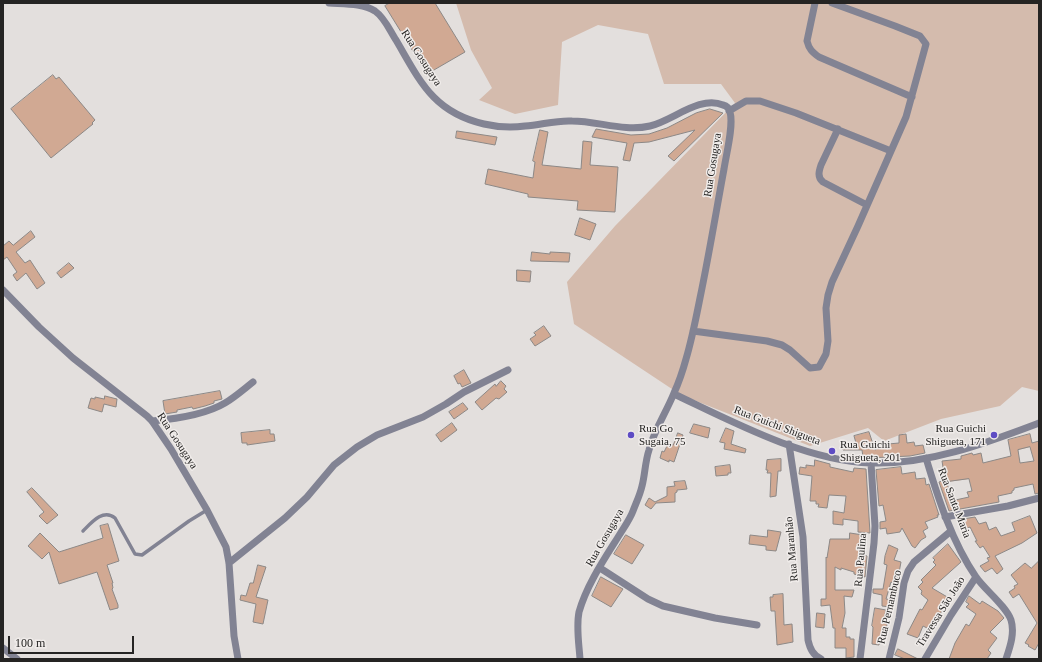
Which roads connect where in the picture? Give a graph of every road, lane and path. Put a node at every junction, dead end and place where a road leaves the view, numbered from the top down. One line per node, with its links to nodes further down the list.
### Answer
1 (329, 3): 5 (street, Rua Gosugaya)
2 (815, 3): 4 (street)
3 (832, 3): 4 (street)
4 (912, 97): 7 (street)
5 (729, 111): 6 (street); 10 (street, Rua Gosugaya)
6 (838, 129): 7 (street); 8 (street)
7 (891, 151): 8 (street)
8 (867, 205): 10 (street)
9 (3, 290): 14 (street, Rua Gosugaya)
10 (693, 331): 13 (street, Rua Gosugaya)
11 (508, 370): 24 (street)
12 (253, 382): 14 (street)
13 (674, 394): 16 (street, Rua Guichi Shigueta); 25 (street, Rua Gosugaya)
14 (152, 421): 20 (street, Rua Gosugaya)
15 (1039, 423): 17 (street, Rua Guichi Shigueta)
16 (789, 444): 18 (street, Rua Guichi Shigueta); 32 (street, Rua Maranhão)
17 (926, 458): 18 (street, Rua Guichi Shigueta); 21 (street, Rua Santa Maria)
18 (872, 463): 33 (street, Rua Paulina)
19 (1039, 498): 21 (street)
20 (207, 510): 22 (lane); 24 (street, Rua Gosugaya)
21 (946, 518): 23 (street, Rua Santa Maria)
22 (83, 531)
23 (951, 531): 26 (street, Rua Santa Maria); 34 (street, Rua Pernambuco)
24 (229, 563): 30 (street, Rua Gosugaya)
25 (600, 568): 27 (street); 31 (street, Rua Gosugaya)
26 (976, 577): 35 (street, Travessa São João); 36 (street, Rua Santa Maria)
27 (757, 625)
28 (3, 648): 29 (street)
29 (17, 659)
30 (238, 659)
31 (580, 659)
32 (821, 659)
33 (860, 659)
34 (889, 659)
35 (925, 659)
36 (1006, 659)

